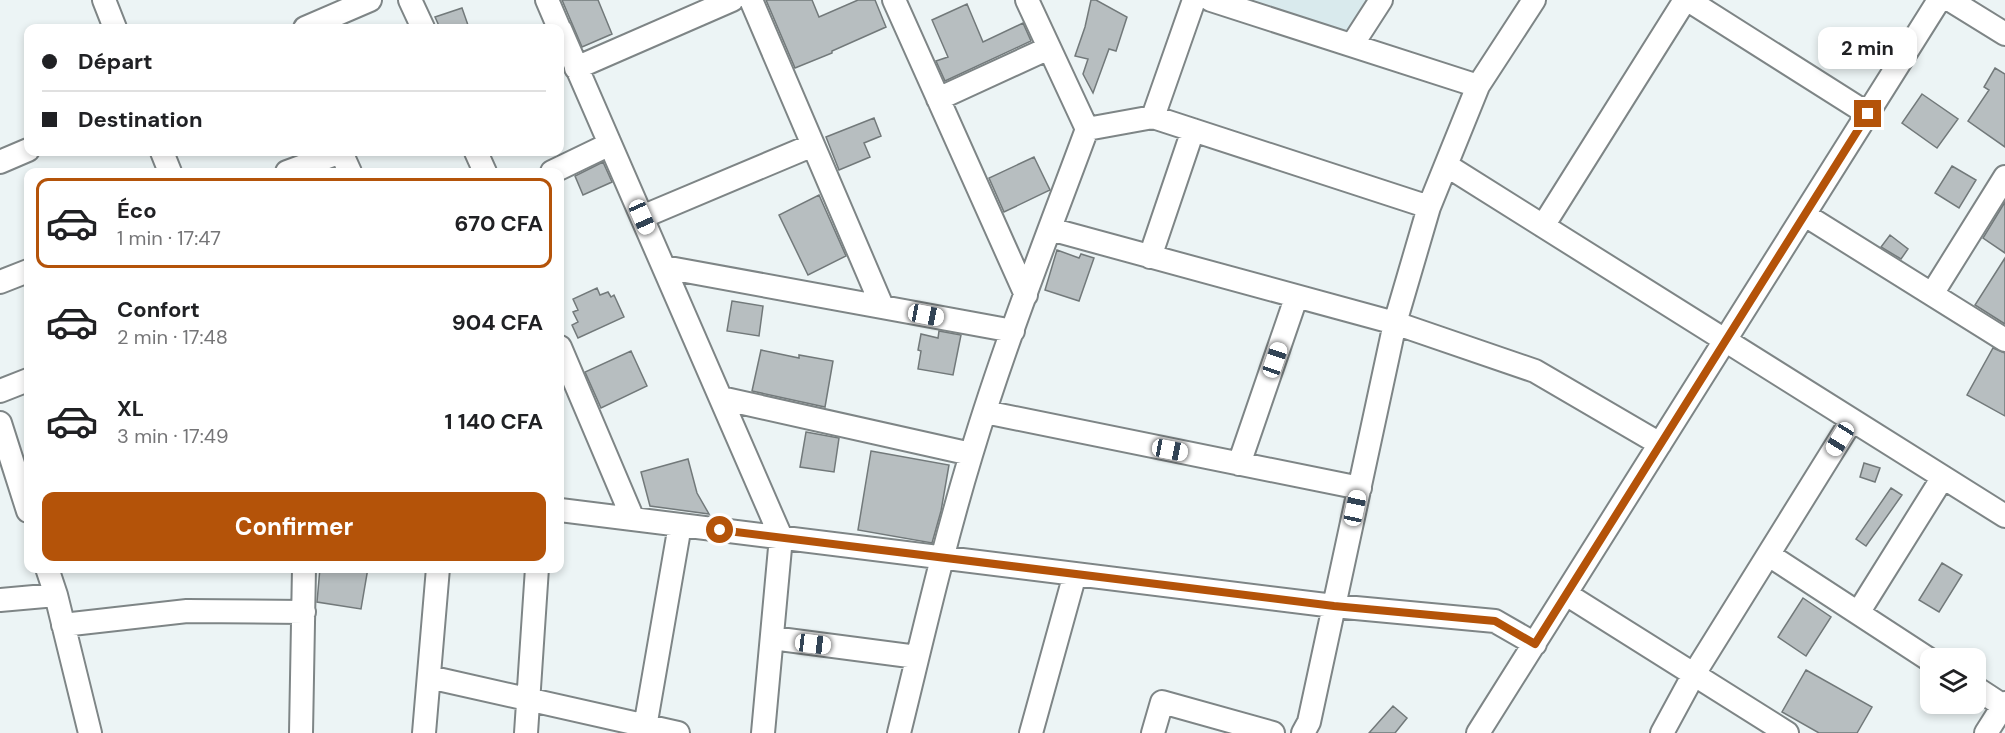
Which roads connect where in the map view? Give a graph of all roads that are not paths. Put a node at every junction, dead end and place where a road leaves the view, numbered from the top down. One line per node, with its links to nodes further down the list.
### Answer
1 (104, 0): 16 (street)
2 (370, 0): 17 (street)
3 (411, 0): 18 (street)
4 (547, 0): 19 (street)
5 (732, 0): 24 (street)
6 (751, 0): 32 (street)
7 (894, 0): 26 (street)
8 (1027, 0): 23 (street)
9 (1194, 0): 28 (street)
10 (1211, 0): 22 (street)
11 (1381, 0): 22 (street)
12 (1534, 0): 25 (street)
13 (1686, 0): 27 (street); 43 (street)
14 (1939, 0): 27 (street)
15 (1950, 0): 20 (street)
16 (113, 24)
17 (314, 24)
18 (421, 24)
19 (557, 24)
20 (2005, 34)
21 (564, 40): 24 (street)
22 (1352, 45): 25 (street)
23 (1049, 48): 26 (street); 29 (street)
24 (576, 68): 31 (street)
25 (1478, 86): 36 (street)
26 (938, 99): 50 (street)
27 (1868, 114): 41 (street)
28 (1153, 117): 29 (street); 30 (street)
29 (1087, 129): 44 (street)
30 (1192, 130): 40 (street); 45 (street)
31 (610, 144): 38 (street); 42 (street)
32 (813, 145): 42 (street); 52 (street)
33 (24, 152): 35 (street)
34 (330, 156): 37 (street)
35 (0, 162)
36 (1446, 165): 40 (street); 43 (street)
37 (298, 168)
38 (560, 168)
39 (2003, 186): 49 (street)
40 (1429, 207): 53 (street)
41 (1805, 214): 49 (street); 55 (street)
42 (642, 217): 46 (street)
43 (1543, 226): 55 (street)
44 (1050, 229): 45 (street); 50 (street)
45 (1150, 257): 51 (street)
46 (664, 267): 52 (street); 60 (street)
47 (24, 273): 48 (street)
48 (0, 282)
49 (1932, 294): 56 (street)
50 (1026, 296): 54 (street)
51 (1296, 298): 53 (street); 66 (street)
52 (882, 306): 54 (street)
53 (1395, 323): 64 (street); 68 (street)
54 (1013, 331): 61 (street)
55 (1726, 340): 62 (street); 64 (street)
56 (2005, 340)
57 (564, 355): 72 (street)
58 (24, 382): 59 (street)
59 (0, 391)
60 (721, 398): 65 (street); 74 (street)
61 (985, 412): 65 (street); 66 (street)
62 (1852, 420): 67 (street); 75 (street)
63 (1, 431): 69 (street)
64 (1660, 444): 82 (street)
65 (971, 454): 76 (street)
66 (1239, 464): 68 (street)
67 (1943, 477): 71 (street); 87 (street)
68 (1360, 488): 85 (street)
69 (24, 496)
70 (564, 510): 72 (street)
71 (2005, 515)
72 (633, 519): 73 (street)
73 (680, 525): 74 (street); 98 (street)
74 (781, 537): 76 (street); 89 (street)
75 (1769, 555): 87 (street); 93 (street)
76 (942, 557): 81 (street); 92 (street)
77 (49, 573): 83 (street)
78 (304, 573): 86 (street)
79 (438, 573): 94 (street)
80 (537, 573): 96 (street)
81 (1075, 574): 85 (street); 107 (street)
82 (1566, 594): 90 (street); 93 (street)
83 (56, 595): 84 (street); 88 (street)
84 (0, 600)
85 (1334, 606): 90 (street); 110 (street)
86 (304, 612): 88 (street); 101 (street)
87 (1858, 613): 91 (street)
88 (63, 625): 100 (street)
89 (772, 638): 92 (street); 105 (street)
90 (1535, 644): 99 (street)
91 (1920, 653)
92 (917, 657): 106 (street)
93 (1694, 674): 111 (street); 112 (street)
94 (429, 677): 96 (street); 102 (street)
95 (1986, 694): 97 (street)
96 (528, 700): 98 (street); 103 (street)
97 (2004, 705): 113 (street)
98 (644, 729): 104 (street)
99 (1484, 731)
100 (90, 733)
101 (301, 733)
102 (424, 733)
103 (526, 733)
104 (678, 733)
105 (763, 733)
106 (899, 733)
107 (1031, 733)
108 (1153, 733): 109 (street)
109 (1273, 733)
110 (1303, 733)
111 (1662, 733)
112 (1787, 733)
113 (1986, 733)

